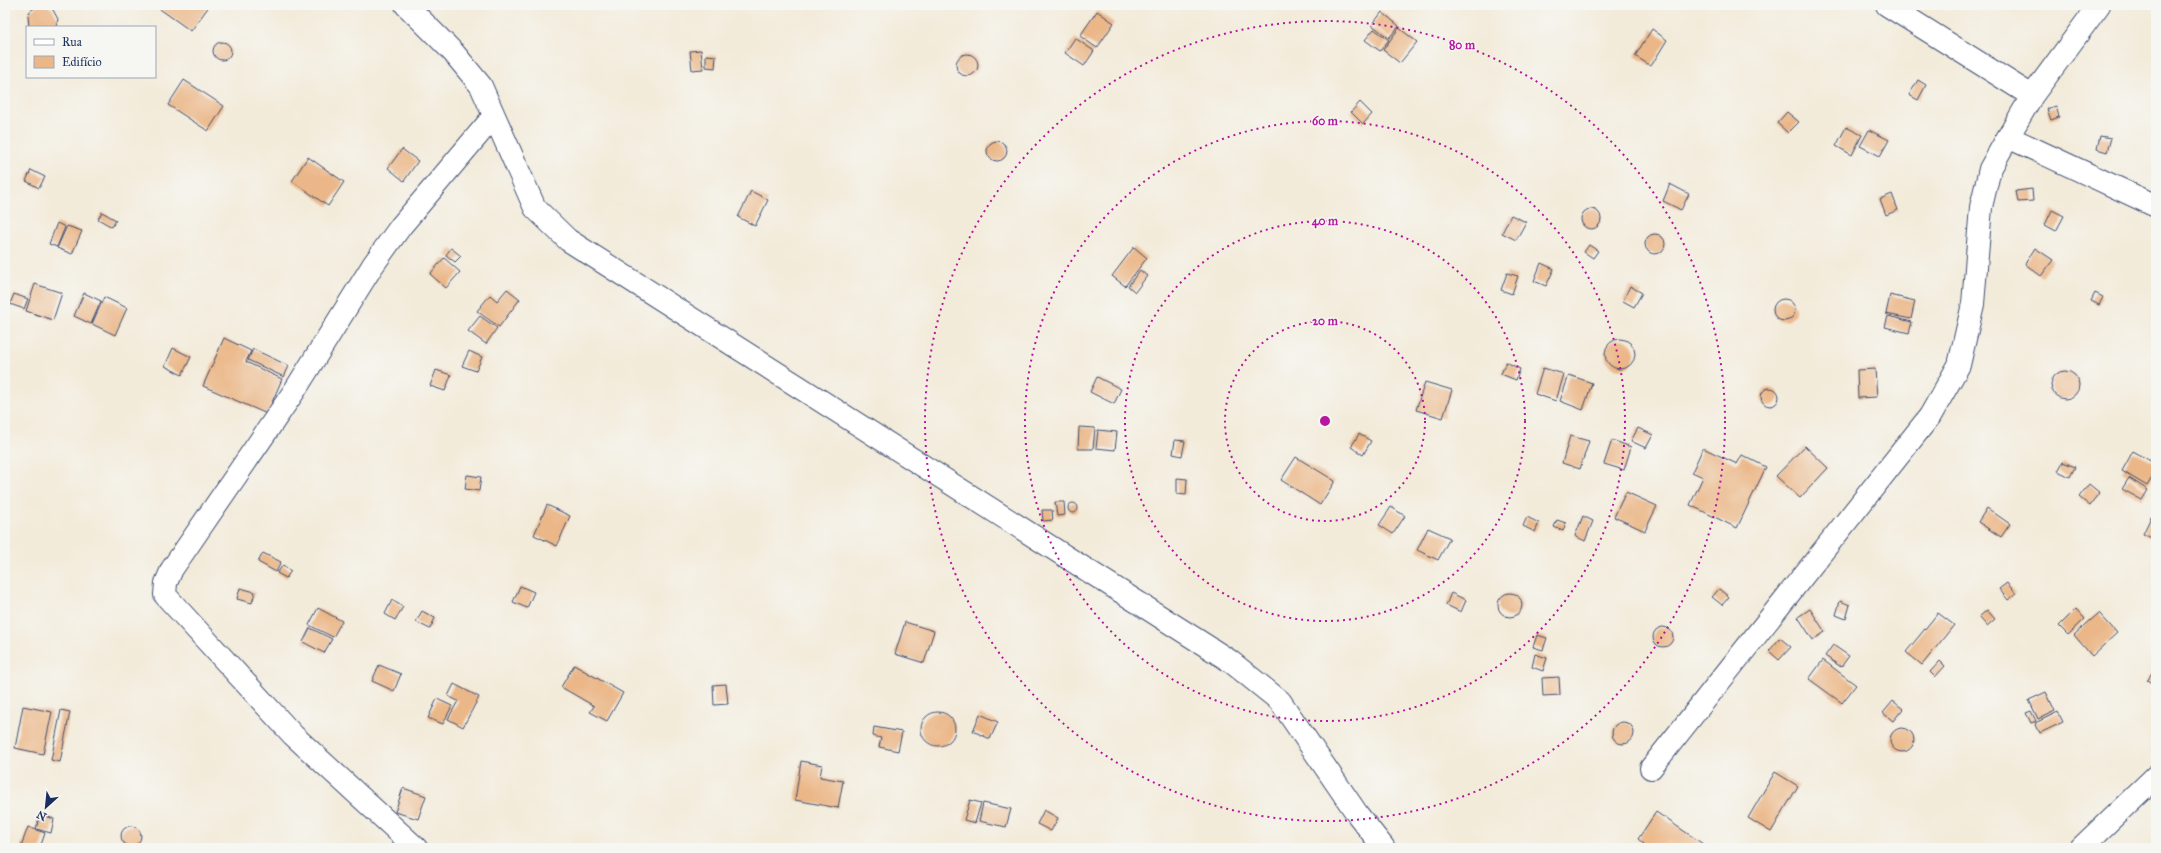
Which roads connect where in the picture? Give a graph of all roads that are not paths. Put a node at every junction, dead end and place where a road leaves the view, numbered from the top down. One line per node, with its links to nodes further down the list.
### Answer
1 (406, 5): 5 (street)
2 (1887, 5): 4 (street)
3 (2099, 5): 4 (street)
4 (2032, 96): 6 (street)
5 (494, 116): 10 (street); 11 (street)
6 (2008, 137): 7 (street); 8 (street)
7 (2156, 206)
8 (1651, 768)
9 (2156, 776): 12 (street)
10 (416, 848)
11 (1384, 848)
12 (2080, 848)

